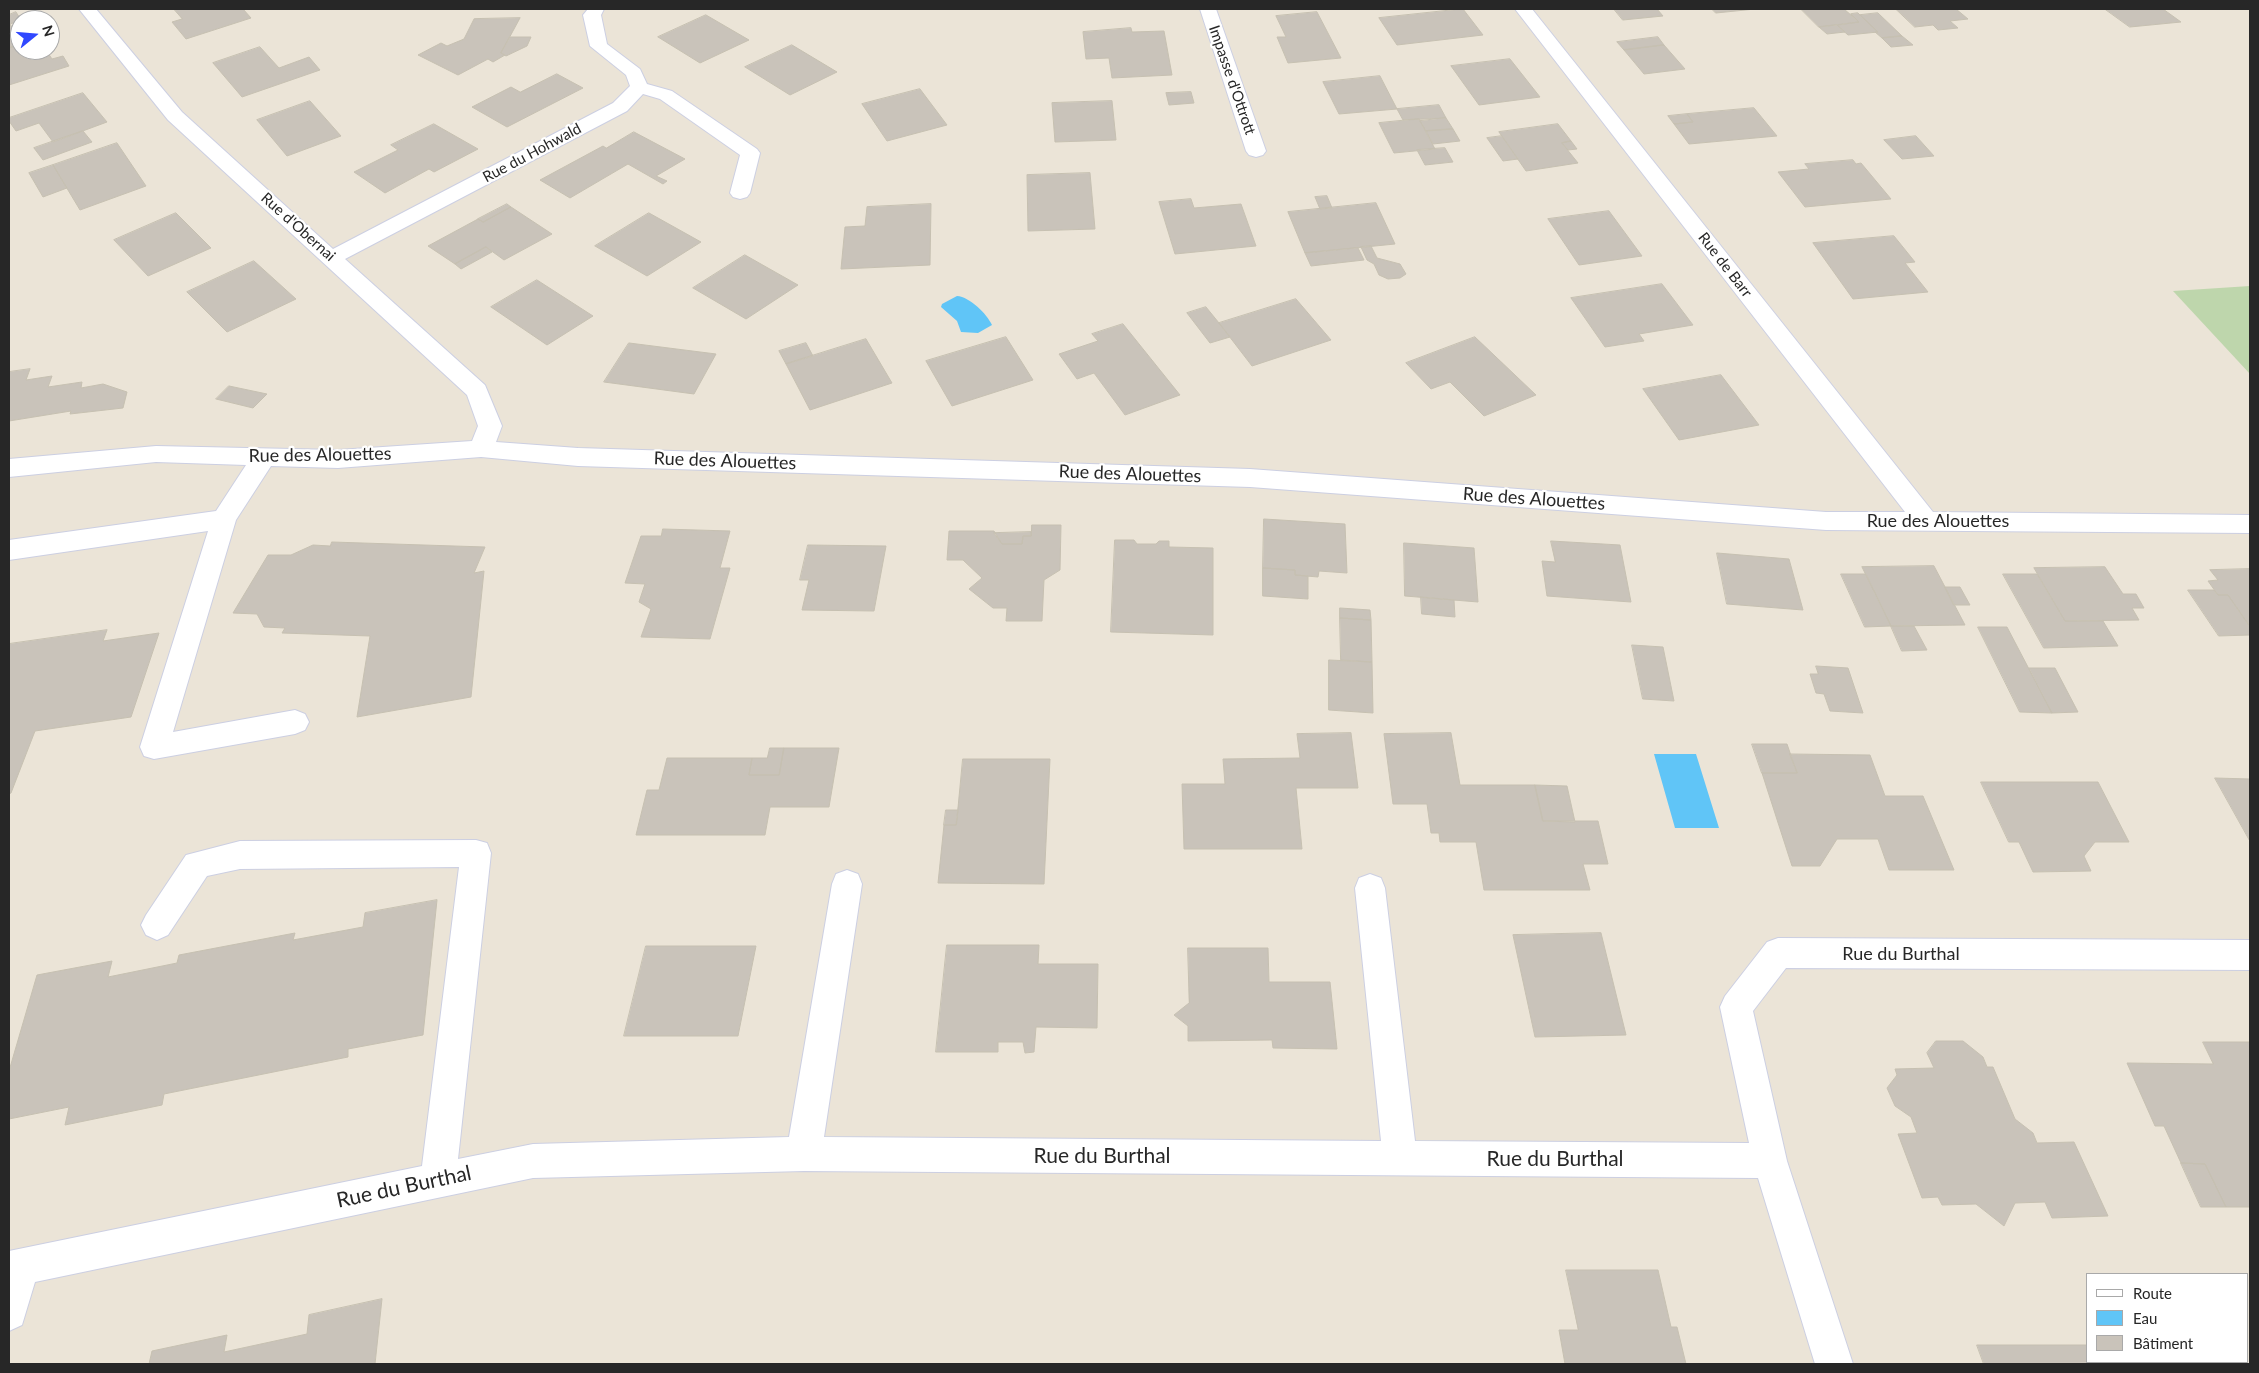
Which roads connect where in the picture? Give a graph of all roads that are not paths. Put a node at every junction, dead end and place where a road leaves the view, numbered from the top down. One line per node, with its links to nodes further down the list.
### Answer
1 (87, 9): 8 (street, Rue d'Obernai)
2 (596, 9): 5 (street)
3 (1208, 9): 6 (street, Impasse d'Ottrott)
4 (1523, 9): 13 (street, Rue de Barr)
5 (639, 87): 7 (street); 8 (street, Rue du Hohwald)
6 (1256, 151)
7 (740, 193)
8 (332, 258): 9 (street, Rue d'Obernai)
9 (481, 449): 10 (street, Rue des Alouettes); 13 (street, Rue des Alouettes)
10 (264, 457): 11 (street, Rue des Alouettes); 12 (street)
11 (9, 468)
12 (224, 519): 15 (street); 16 (street)
13 (1926, 521): 14 (street, Rue des Alouettes)
14 (2250, 524)
15 (9, 550)
16 (295, 722)
17 (847, 884): 21 (street)
18 (1370, 888): 22 (street)
19 (157, 925): 24 (street)
20 (2250, 954): 23 (street, Rue du Burthal)
21 (804, 1154): 22 (street, Rue du Burthal); 24 (street, Rue du Burthal)
22 (1400, 1158): 23 (street, Rue du Burthal)
23 (1770, 1161): 27 (street, Rue du Burthal)
24 (438, 1180): 25 (street, Rue du Burthal)
25 (15, 1268): 26 (street)
26 (9, 1312)
27 (1834, 1364)

